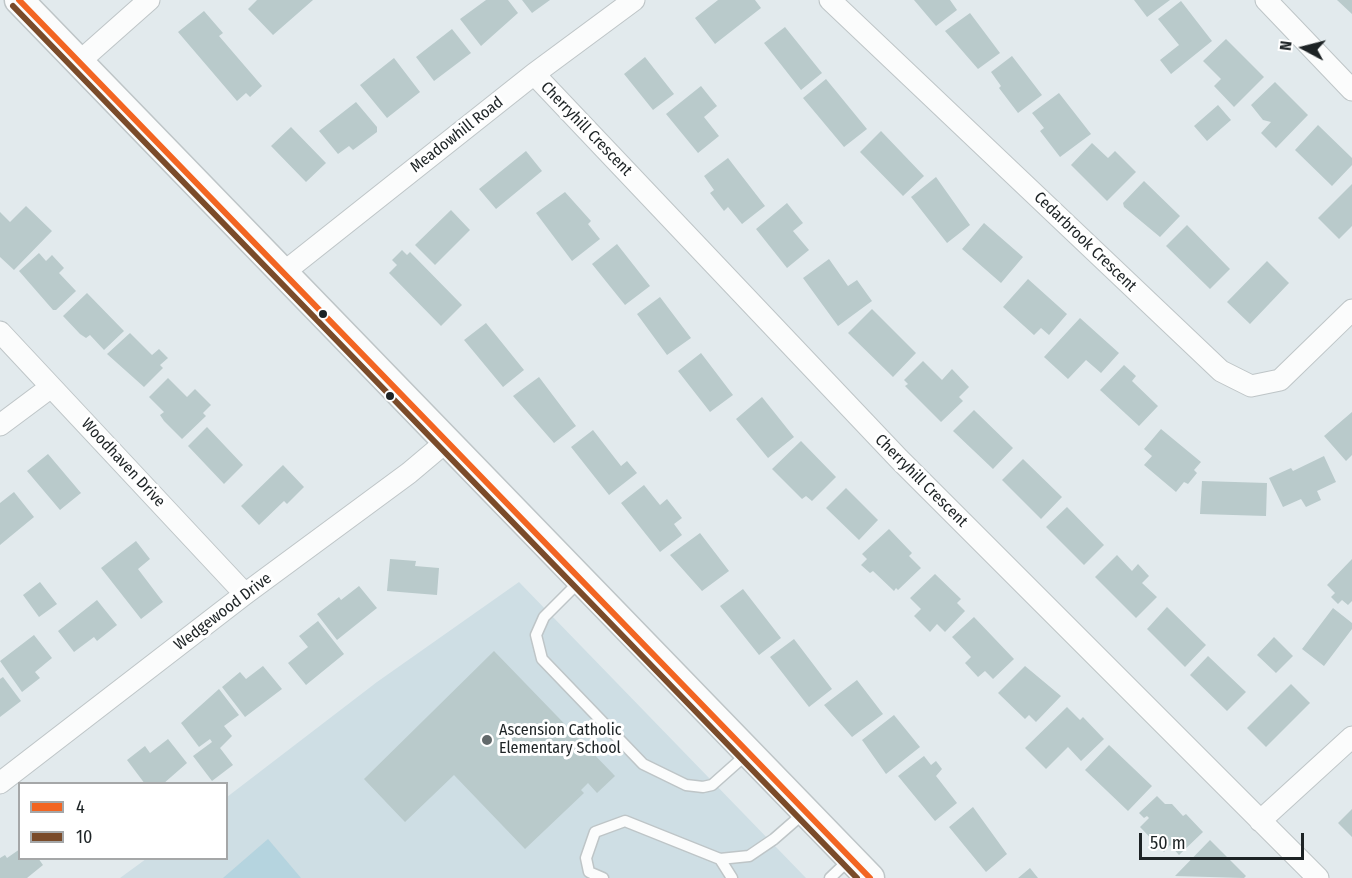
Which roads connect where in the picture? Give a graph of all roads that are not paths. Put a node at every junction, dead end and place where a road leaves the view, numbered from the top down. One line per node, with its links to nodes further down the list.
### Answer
1 (19, 0): 6 (main road)
2 (149, 0): 6 (street)
3 (634, 0): 7 (street, Meadowhill Road)
4 (830, 0): 10 (street, Cedarbrook Crescent)
5 (1266, 0): 8 (street)
6 (80, 62): 9 (main road)
7 (534, 74): 9 (street, Meadowhill Road); 21 (street, Cherryhill Crescent)
8 (1352, 90)
9 (283, 273): 14 (main road)
10 (1352, 310)
11 (0, 332): 12 (street, Woodhaven Drive)
12 (51, 387): 13 (street); 16 (street, Woodhaven Drive)
13 (0, 425)
14 (447, 441): 15 (main road); 16 (street, Wedgewood Drive)
15 (581, 580): 18 (main road); 18 (lane)
16 (245, 594): 19 (street, Wedgewood Drive)
17 (1352, 737): 21 (street)
18 (748, 753): 20 (main road)
19 (0, 783)
20 (805, 812): 22 (main road); 23 (lane)
21 (1260, 821): 28 (street, Cherryhill Crescent)
22 (851, 858): 26 (lane); 27 (main road)
23 (720, 859): 24 (lane); 25 (lane)
24 (603, 878)
25 (732, 878)
26 (830, 878)
27 (870, 878)
28 (1318, 878)

